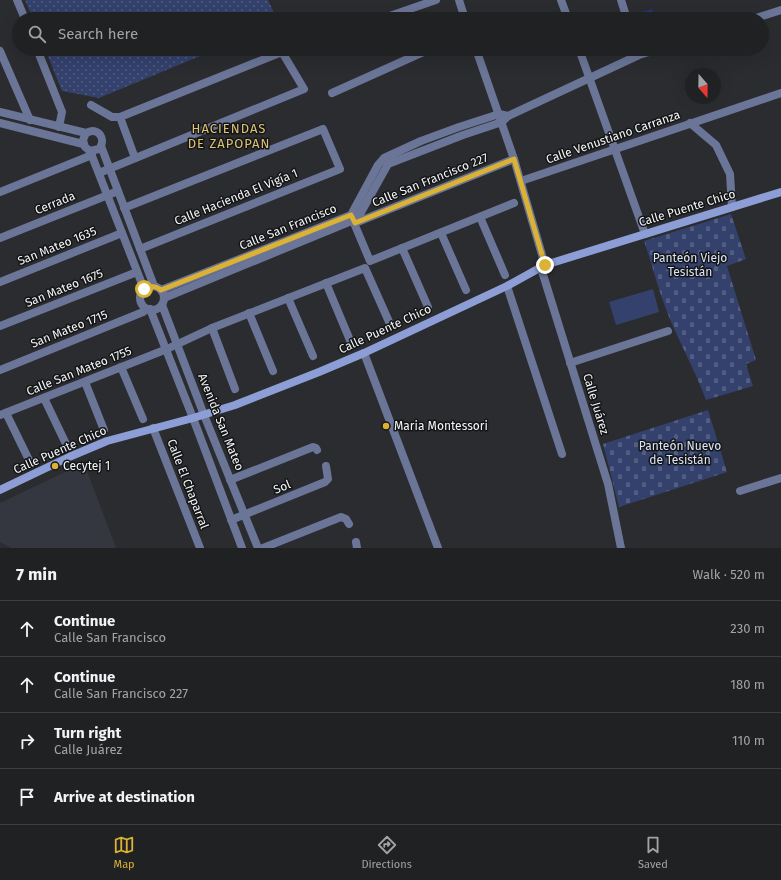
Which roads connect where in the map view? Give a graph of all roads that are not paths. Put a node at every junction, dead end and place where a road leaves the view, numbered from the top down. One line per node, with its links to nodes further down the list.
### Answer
1 (17, 0): 7 (street)
2 (436, 0): 8 (street)
3 (459, 0): 9 (street)
4 (561, 0): 10 (street)
5 (621, 0): 11 (street)
6 (781, 10): 12 (street)
7 (22, 12)
8 (401, 12)
9 (463, 12)
10 (565, 12)
11 (625, 12)
12 (769, 14)
13 (0, 50): 28 (street)
14 (40, 56): 31 (street)
15 (272, 56): 26 (street)
16 (284, 56): 41 (street)
17 (414, 56): 22 (street)
18 (479, 56): 27 (street, Calle Juárez)
19 (581, 56): 21 (street)
20 (630, 56): 21 (street)
21 (589, 78): 27 (street); 38 (street)
22 (332, 93)
23 (781, 93): 30 (street, Calle Venustiano Carranza)
24 (91, 105): 26 (street)
25 (0, 112): 28 (street, Avenida San Mateo)
26 (120, 117): 41 (street)
27 (503, 117): 32 (street); 34 (street); 42 (street, Calle Juárez)
28 (30, 120): 31 (street, Avenida San Mateo)
29 (0, 123): 36 (street)
30 (690, 123): 38 (street, Calle Venustiano Carranza); 52 (street)
31 (59, 127): 33 (street, Avenida San Mateo)
32 (459, 127): 34 (street); 35 (street)
33 (86, 133): 36 (street); 37 (street, Avenida San Mateo)
34 (463, 135): 39 (street)
35 (421, 141): 39 (street); 43 (street)
36 (83, 144): 40 (street, Avenida San Mateo)
37 (101, 146): 40 (street); 44 (street, Avenida San Mateo)
38 (614, 149): 46 (street, Calle Venustiano Carranza); 58 (street)
39 (425, 150): 43 (street)
40 (91, 153): 45 (street, Avenida San Mateo); 48 (street)
41 (135, 158): 44 (street)
42 (514, 159): 46 (street, Calle Juárez); 55 (street, Calle San Francisco 227)
43 (385, 162): 55 (street, Calle San Francisco)
44 (109, 168): 45 (street); 47 (street, Avenida San Mateo)
45 (99, 172): 50 (street, Avenida San Mateo)
46 (521, 181): 63 (street, Calle Juárez)
47 (118, 191): 50 (street, Cerrada); 53 (street, Avenida San Mateo)
48 (0, 192)
49 (781, 192): 52 (main road, Calle Puente Chico)
50 (107, 195): 59 (street, Avenida San Mateo); 60 (street, Cerrada)
51 (514, 203): 54 (street)
52 (732, 207): 58 (main road, Calle Puente Chico)
53 (124, 208): 57 (street, Avenida San Mateo); 62 (street, Calle Hacienda El Vigía 1)
54 (480, 217): 56 (street); 65 (street)
55 (353, 220): 61 (street); 69 (street, Calle San Francisco); 73 (street, Calle San Francisco)
56 (441, 232): 61 (street); 71 (street)
57 (134, 233): 59 (street, San Mateo 1635); 62 (street, Avenida San Mateo)
58 (645, 234): 63 (main road, Calle Puente Chico)
59 (123, 235): 64 (street, Avenida San Mateo); 66 (street, San Mateo 1635)
60 (0, 238)
61 (402, 248): 74 (street)
62 (140, 249): 69 (street, Avenida San Mateo)
63 (543, 267): 68 (main road, Calle Puente Chico); 88 (street, Calle Juárez)
64 (137, 272): 70 (street, Avenida San Mateo); 78 (street, San Mateo 1675)
65 (504, 275)
66 (0, 282)
67 (326, 283): 72 (street, Calle San Mateo 1755); 77 (street, Calle San Mateo 1755); 82 (street)
68 (507, 286): 84 (main road, Calle Puente Chico); 103 (street)
69 (158, 288): 70 (street); 73 (street, Avenida San Mateo)
70 (144, 289): 75 (street, Avenida San Mateo)
71 (466, 290)
72 (288, 298): 76 (street, Calle San Mateo 1755); 86 (street)
73 (163, 302): 75 (street); 81 (street, Avenida San Mateo)
74 (428, 307)
75 (149, 309): 83 (street, Avenida San Mateo); 90 (street, San Mateo 1715)
76 (249, 313): 79 (street, Calle San Mateo 1755); 91 (street)
77 (390, 324)
78 (0, 326)
79 (212, 328): 81 (street, Calle San Mateo 1755); 93 (street)
80 (668, 331): 88 (street)
81 (177, 344): 83 (street, Calle San Mateo 1755); 85 (street, Avenida San Mateo)
82 (352, 345)
83 (166, 349): 87 (street, Avenida San Mateo); 89 (street, Calle San Mateo 1755)
84 (364, 353): 96 (main road, Calle Puente Chico); 117 (street)
85 (181, 354): 87 (street); 96 (street, Avenida San Mateo)
86 (313, 356)
87 (170, 358): 97 (street, Avenida San Mateo)
88 (570, 363): 118 (street, Calle Juárez)
89 (121, 367): 92 (street, Calle San Mateo 1755); 98 (street)
90 (0, 370)
91 (273, 371)
92 (85, 382): 94 (street, Calle San Mateo 1755); 100 (street)
93 (235, 389)
94 (44, 398): 95 (street, Calle San Mateo 1755); 101 (street)
95 (3, 414): 104 (street)
96 (204, 415): 97 (main road, Calle Puente Chico); 107 (street, Avenida San Mateo)
97 (194, 418): 99 (main road, Calle Puente Chico); 111 (street, Avenida San Mateo)
98 (143, 419)
99 (153, 428): 108 (main road, Calle Puente Chico); 113 (street, Calle El Chaparral)
100 (104, 430)
101 (67, 446)
102 (317, 450): 107 (street)
103 (562, 454)
104 (29, 460)
105 (326, 466): 110 (street, Sol)
106 (781, 478): 109 (street)
107 (230, 480): 110 (street, Avenida San Mateo)
108 (0, 490)
109 (740, 490)
110 (244, 515): 111 (street, Sol); 115 (street, Avenida San Mateo)
111 (231, 520): 114 (street, Avenida San Mateo)
112 (349, 524): 116 (street)
113 (200, 548)
114 (242, 548)
115 (258, 548)
116 (263, 548)
117 (438, 548)
118 (621, 548)

